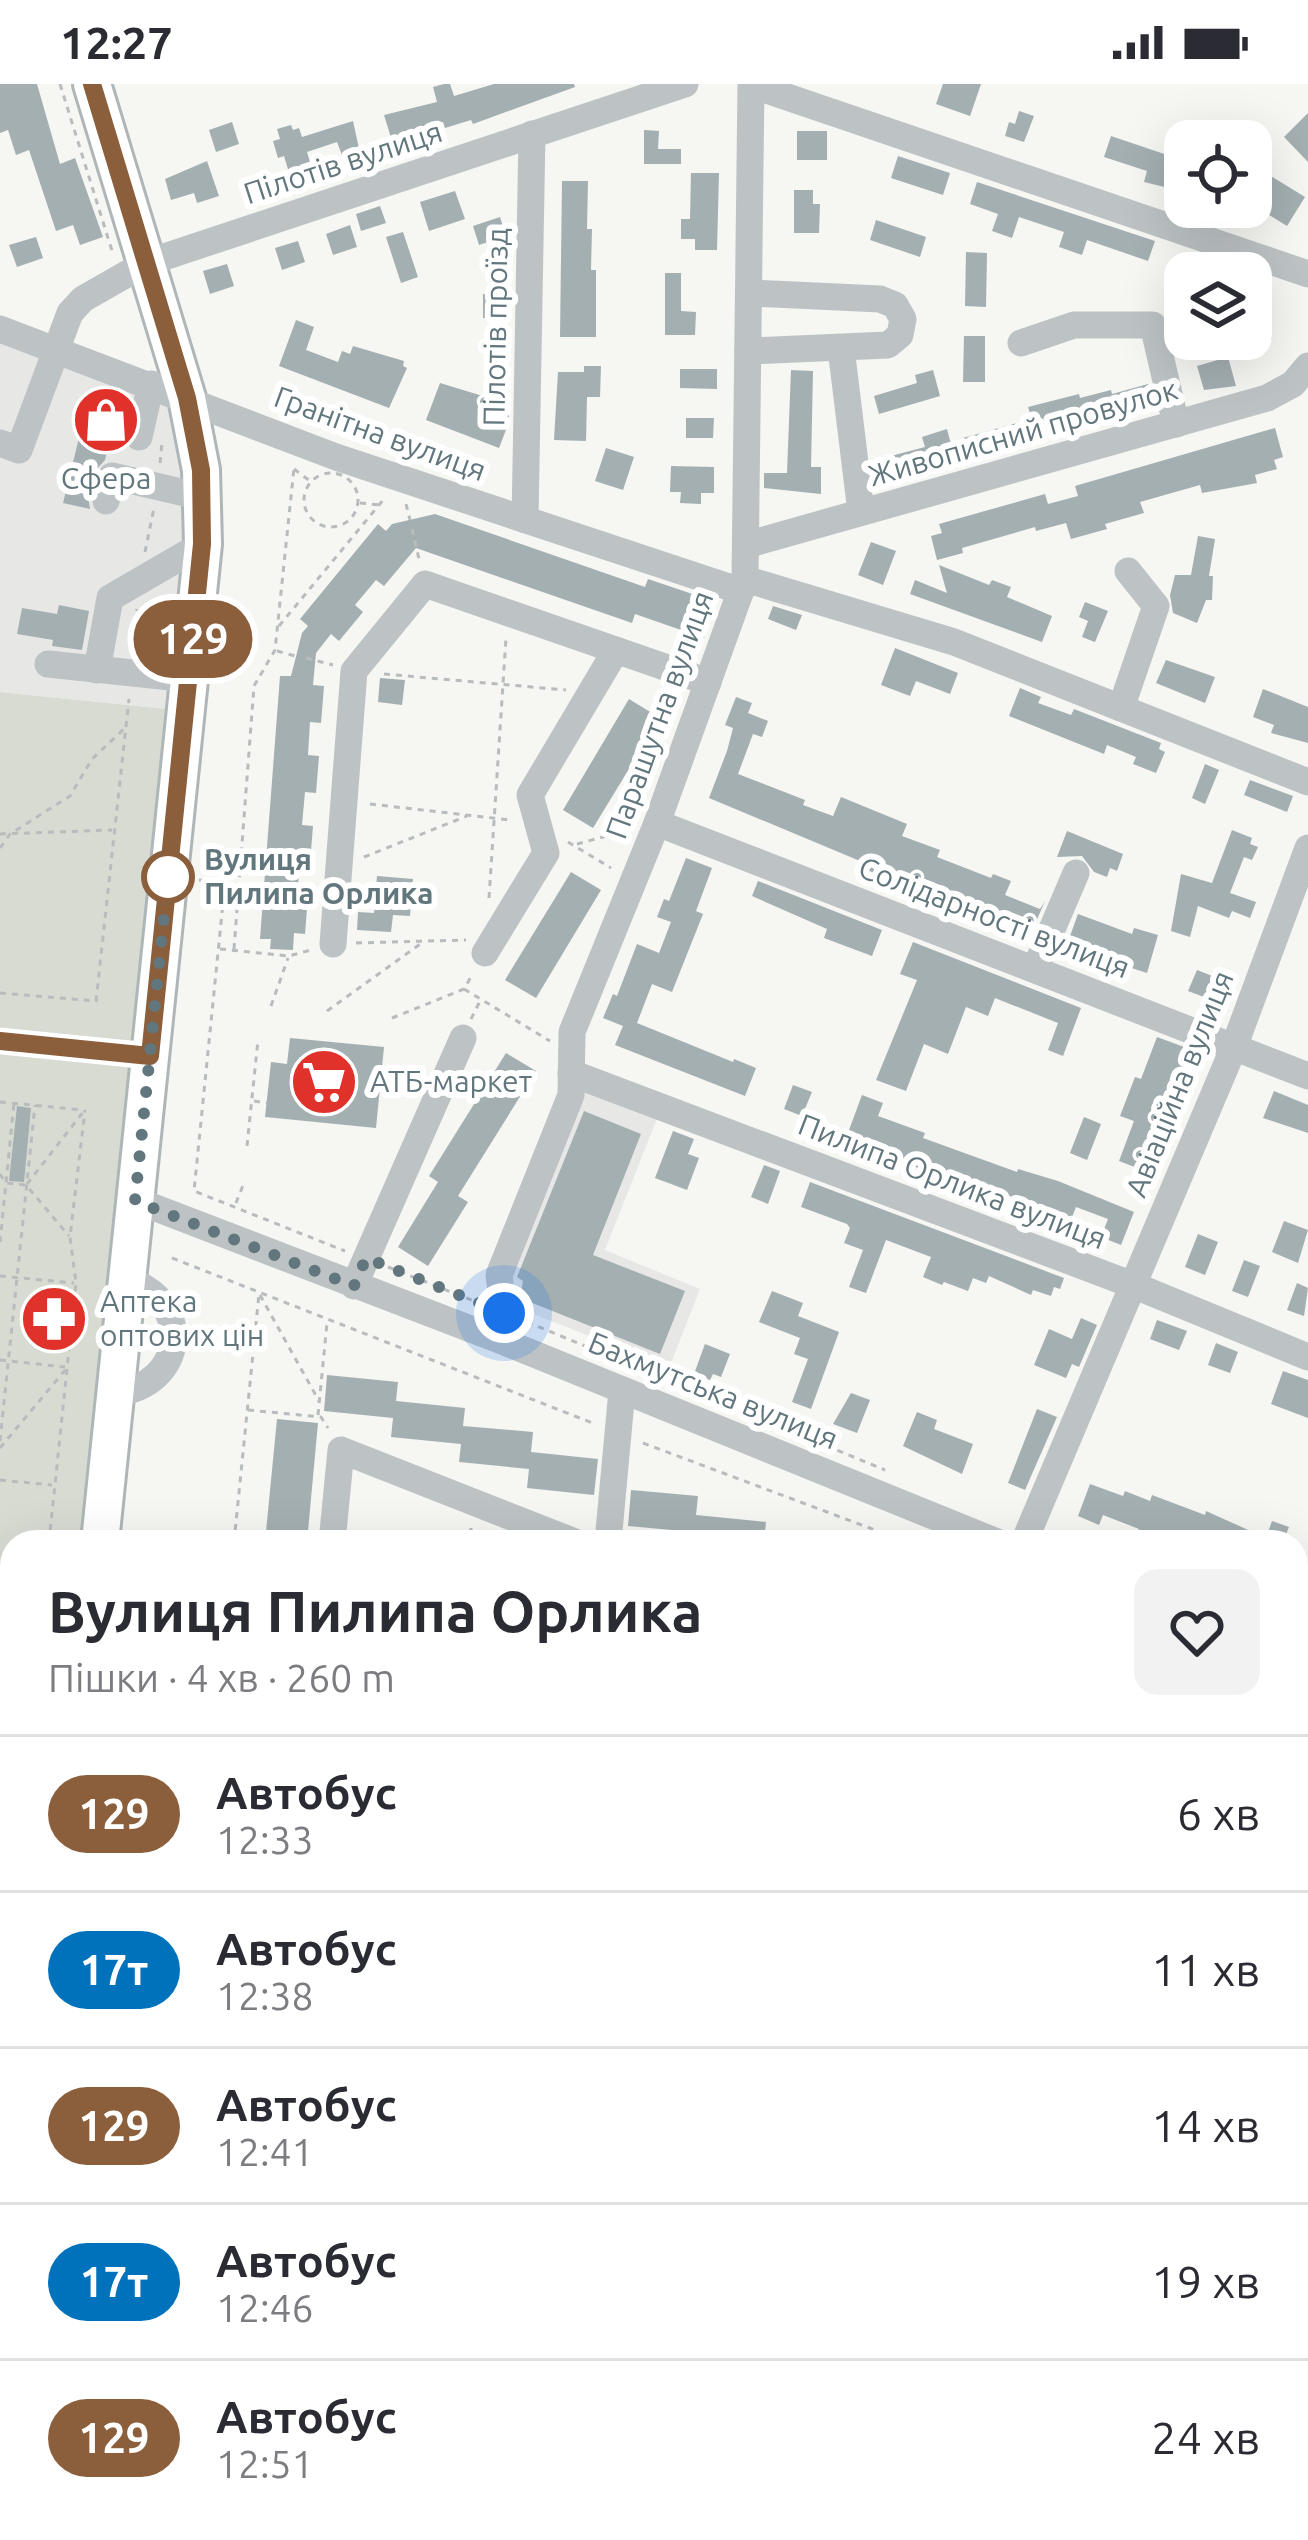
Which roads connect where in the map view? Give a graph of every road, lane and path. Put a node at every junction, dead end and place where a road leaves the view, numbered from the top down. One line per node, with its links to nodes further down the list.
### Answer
1 (60, 84): 6 (path)
2 (92, 84): 6 (main road)
3 (685, 84): 5 (street, Пілотів вулиця)
4 (752, 85): 7 (street); 8 (street, Парашутна вулиця)
5 (532, 134): 6 (street, Пілотів вулиця); 30 (street, Пілотів проїзд)
6 (133, 271): 12 (street, Пілотів вулиця); 16 (main road)
7 (1308, 274)
8 (749, 292): 11 (street); 13 (street, Парашутна вулиця)
9 (0, 329): 12 (street, Гранітна вулиця)
10 (1021, 343): 17 (street)
11 (841, 348): 13 (street); 28 (street)
12 (56, 350): 15 (street, Гранітна вулиця); 19 (street, Пілотів вулиця)
13 (748, 351): 33 (street, Парашутна вулиця)
14 (1308, 367): 17 (street, Живописний провулок)
15 (151, 385): 16 (street, Гранітна вулиця); 18 (street)
16 (187, 398): 20 (street, Гранітна вулиця); 23 (main road)
17 (1176, 424): 28 (street, Живописний провулок)
18 (139, 436)
19 (0, 442)
20 (295, 455): 21 (street, Гранітна вулиця); 22 (path); 27 (path)
21 (400, 479): 26 (path); 30 (street, Гранітна вулиця)
22 (311, 482): 25 (path); 29 (path)
23 (202, 497): 24 (street); 32 (main road)
24 (106, 501)
25 (358, 503): 26 (path); 29 (path)
26 (380, 505): 38 (path)
27 (290, 511): 29 (path); 38 (path)
28 (861, 512): 33 (street, Живописний провулок)
29 (308, 513)
30 (525, 520): 36 (street, Гранітна вулиця)
31 (412, 529): 35 (path)
32 (202, 544): 44 (street); 46 (main road)
33 (746, 545): 36 (street, Парашутна вулиця)
34 (1128, 571): 50 (street)
35 (425, 584): 37 (street); 45 (street)
36 (743, 585): 47 (street, Парашутна вулиця); 50 (street, Гранітна вулиця)
37 (508, 613): 40 (street); 48 (path)
38 (278, 628): 39 (path)
39 (275, 650): 41 (path); 69 (path)
40 (616, 650): 47 (street); 49 (street)
41 (296, 656)
42 (306, 658): 45 (path)
43 (48, 664): 44 (street)
44 (98, 670): 46 (street)
45 (354, 671): 48 (path); 53 (street)
46 (189, 679): 86 (main road)
47 (708, 682): 56 (street, Парашутна вулиця)
48 (503, 684): 49 (path); 55 (path)
49 (591, 692): 57 (street)
50 (1121, 708): 52 (street, Гранітна вулиця)
51 (127, 727): 60 (path)
52 (1308, 782)
53 (344, 801): 54 (path); 64 (street)
54 (469, 816): 55 (path); 64 (path)
55 (494, 818): 57 (path); 70 (path)
56 (657, 823): 63 (path); 67 (street, Парашутна вулиця); 76 (street, Солідарності вулиця)
57 (538, 824): 63 (street); 63 (path)
58 (114, 830): 60 (path)
59 (0, 834): 60 (path)
60 (10, 834): 61 (path)
61 (0, 848)
62 (1308, 848): 85 (street, Авіаційна вулиця)
63 (560, 849): 67 (path); 73 (street)
64 (339, 867): 72 (street)
65 (1076, 873): 76 (street)
66 (191, 879): 68 (path)
67 (633, 881): 87 (street, Парашутна вулиця)
68 (225, 883): 69 (path); 74 (path)
69 (238, 884): 75 (path)
70 (488, 910)
71 (424, 941): 72 (path); 73 (path); 80 (path)
72 (333, 944)
73 (489, 946)
74 (218, 949): 75 (path); 101 (path)
75 (233, 950): 79 (path)
76 (1035, 969): 85 (street, Солідарності вулиця)
77 (0, 993): 78 (path)
78 (96, 1001)
79 (271, 1006)
80 (327, 1011)
81 (392, 1018): 87 (path)
82 (463, 1038): 105 (street)
83 (258, 1040): 89 (path)
84 (0, 1041): 86 (street)
85 (1234, 1047): 88 (street, Солідарності вулиця); 111 (street, Авіаційна вулиця)
86 (150, 1056): 100 (main road)
87 (572, 1063): 111 (street, Пилипа Орлика вулиця); 113 (street, Парашутна вулиця)
88 (1308, 1076)
89 (252, 1101): 91 (path); 95 (path)
90 (0, 1102): 92 (path)
91 (266, 1102)
92 (14, 1103): 93 (path); 97 (path)
93 (35, 1105): 94 (path); 99 (path)
94 (85, 1110): 99 (path); 102 (path)
95 (247, 1147)
96 (0, 1174): 97 (path)
97 (6, 1183): 99 (path); 103 (path)
98 (244, 1183): 101 (path)
99 (26, 1185): 102 (path); 107 (path)
100 (135, 1201): 108 (main road); 110 (street, Бахмутська вулиця)
101 (234, 1207): 105 (path)
102 (70, 1237): 109 (path)
103 (0, 1242)
104 (172, 1258): 112 (path)
105 (366, 1258): 110 (street); 113 (path)
106 (0, 1276): 107 (path)
107 (17, 1277): 109 (path); 118 (path)
108 (127, 1280): 121 (main road); 121 (street)
109 (76, 1283): 119 (path)
110 (354, 1286): 115 (street, Бахмутська вулиця)
111 (1133, 1286): 116 (street, Пилипа Орлика вулиця); 138 (street, Авіаційна вулиця)
112 (260, 1294): 114 (path); 122 (path); 123 (path)
113 (504, 1313): 115 (street, Парашутна вулиця); 127 (path)
114 (328, 1321): 122 (path); 124 (path)
115 (507, 1343): 120 (street, Бахмутська вулиця)
116 (1308, 1357)
117 (0, 1360): 118 (path)
118 (8, 1361): 119 (path); 125 (path)
119 (67, 1367): 126 (path); 129 (path)
120 (622, 1390): 124 (street); 137 (street, Бахмутська вулиця)
121 (116, 1393): 131 (main road)
122 (319, 1401): 123 (path)
123 (247, 1410): 132 (path)
124 (619, 1434): 135 (street); 136 (path)
125 (0, 1441)
126 (0, 1448)
127 (888, 1471)
128 (0, 1480): 129 (path)
129 (55, 1486): 130 (path)
130 (50, 1530)
131 (101, 1530)
132 (235, 1530)
133 (333, 1530): 134 (street)
134 (543, 1530)
135 (609, 1530)
136 (875, 1530)
137 (967, 1530)
138 (1029, 1530)

